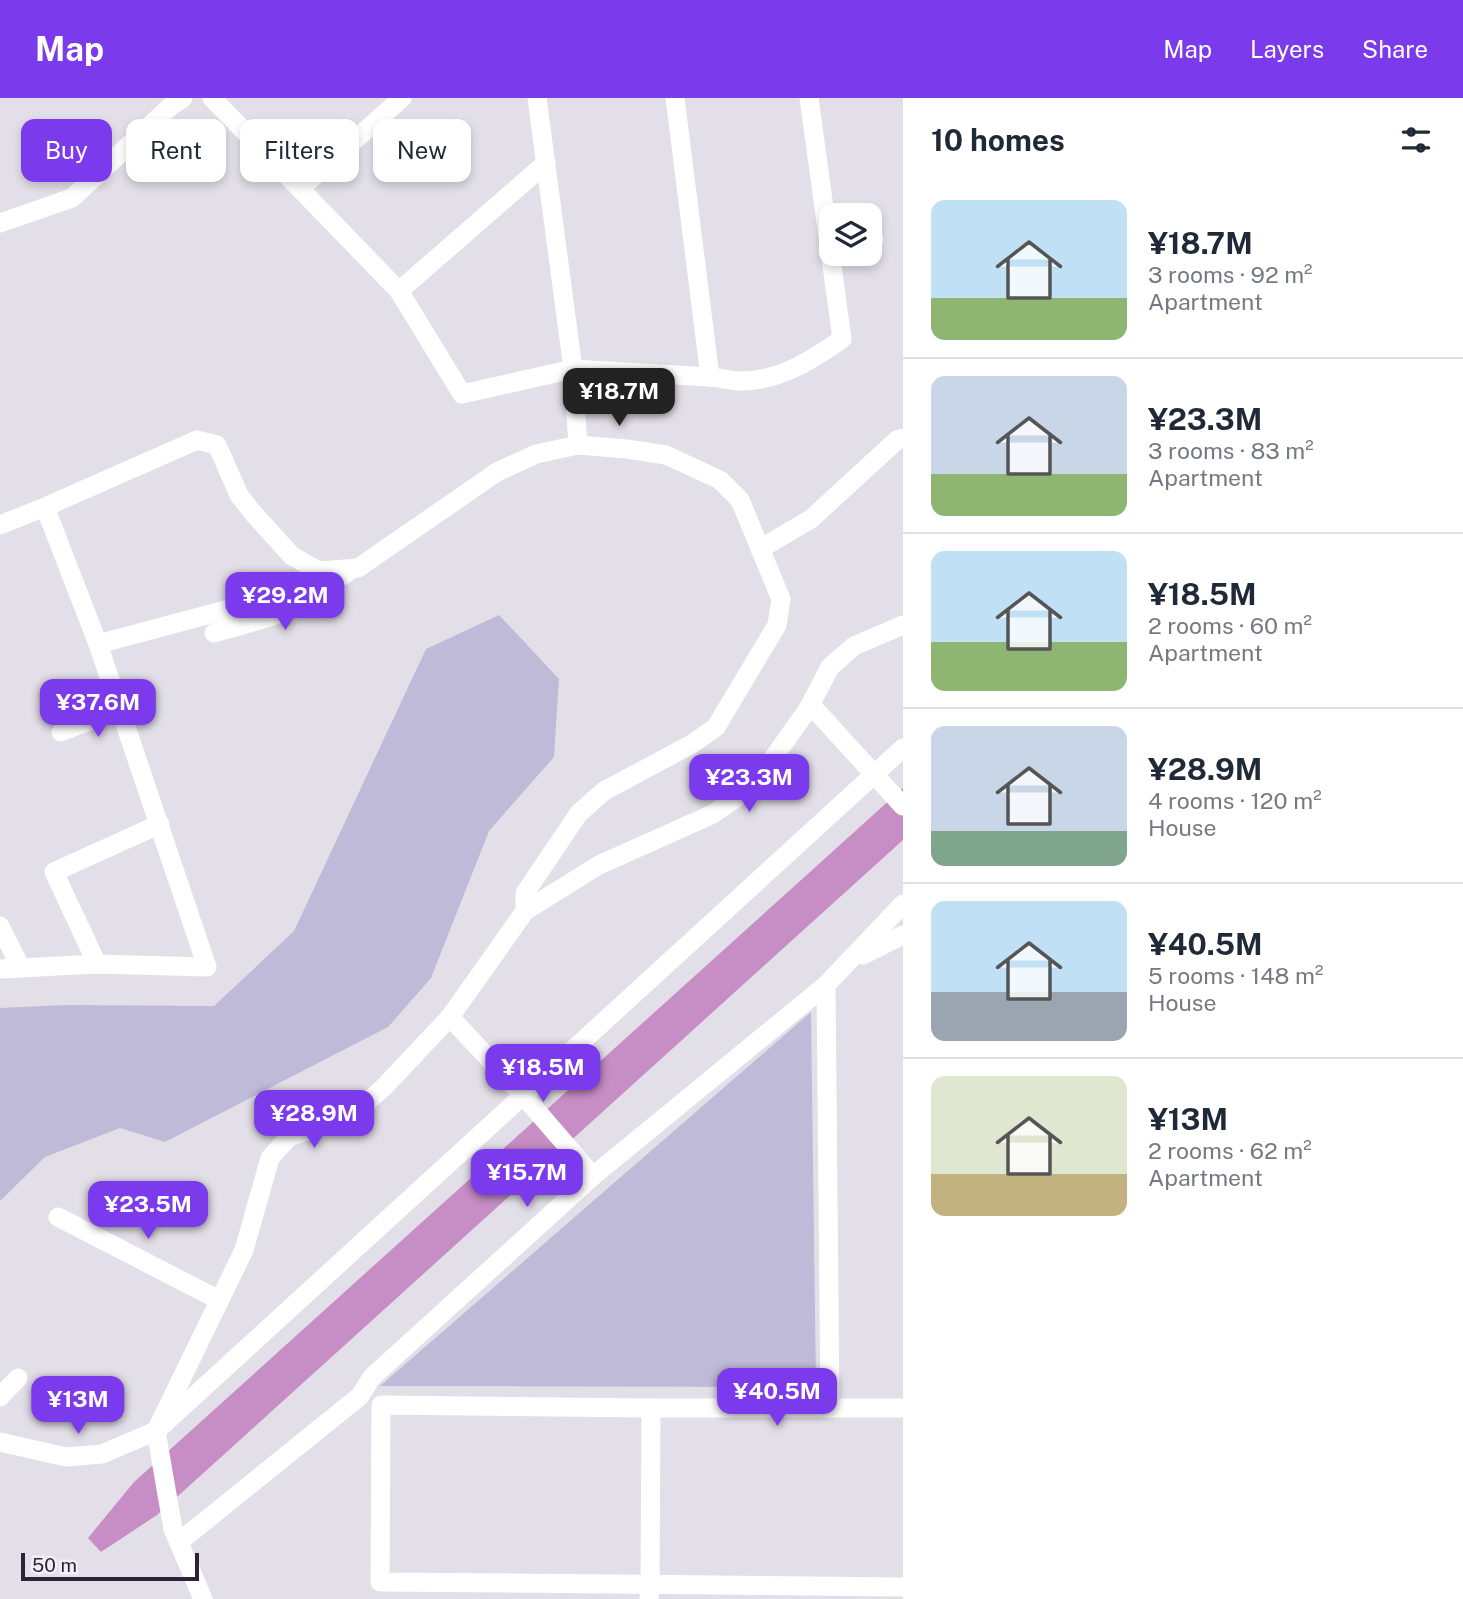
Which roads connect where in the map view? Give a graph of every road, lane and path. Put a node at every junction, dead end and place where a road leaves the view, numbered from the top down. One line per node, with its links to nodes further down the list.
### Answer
1 (212, 98): 8 (street)
2 (402, 98): 8 (street)
3 (537, 98): 7 (street)
4 (675, 98): 14 (street)
5 (809, 98): 9 (street)
6 (173, 101): 10 (street)
7 (546, 163): 12 (street); 13 (street)
8 (300, 190): 12 (street)
9 (825, 203)
10 (0, 223)
11 (834, 266): 14 (street)
12 (399, 290): 13 (street)
13 (573, 369): 14 (street); 16 (street)
14 (710, 377)
15 (903, 438): 19 (street)
16 (578, 445): 19 (street); 20 (street)
17 (45, 507): 18 (street); 20 (street); 24 (street)
18 (0, 525)
19 (760, 549): 33 (street)
20 (358, 568): 21 (street)
21 (327, 583): 23 (street); 24 (street)
22 (903, 625): 25 (street)
23 (214, 633)
24 (98, 644): 26 (street)
25 (811, 705): 29 (street); 33 (street)
26 (120, 709): 27 (street); 31 (street)
27 (61, 732)
28 (903, 748): 29 (street)
29 (878, 778): 30 (street); 42 (street)
30 (903, 806)
31 (160, 824): 37 (street); 37 (street)
32 (903, 904): 36 (street)
33 (525, 911): 41 (street)
34 (0, 926): 38 (street)
35 (903, 935): 36 (street)
36 (850, 961): 40 (street)
37 (97, 964): 38 (street)
38 (21, 968): 39 (street)
39 (0, 969)
40 (826, 985): 43 (street); 51 (street)
41 (450, 1017): 42 (street); 45 (street)
42 (526, 1098): 43 (street); 53 (street)
43 (593, 1176): 47 (street)
44 (58, 1217): 45 (street)
45 (219, 1300): 53 (street)
46 (18, 1377): 48 (street)
47 (360, 1396): 49 (street); 55 (street)
48 (0, 1397)
49 (381, 1405): 50 (street); 57 (street)
50 (651, 1408): 51 (street); 58 (street)
51 (830, 1408): 52 (street)
52 (903, 1408)
53 (158, 1439): 54 (street); 55 (street)
54 (0, 1442)
55 (176, 1536): 59 (street)
56 (903, 1587): 58 (street)
57 (539, 1591): 58 (street)
58 (650, 1592)
59 (204, 1599)

